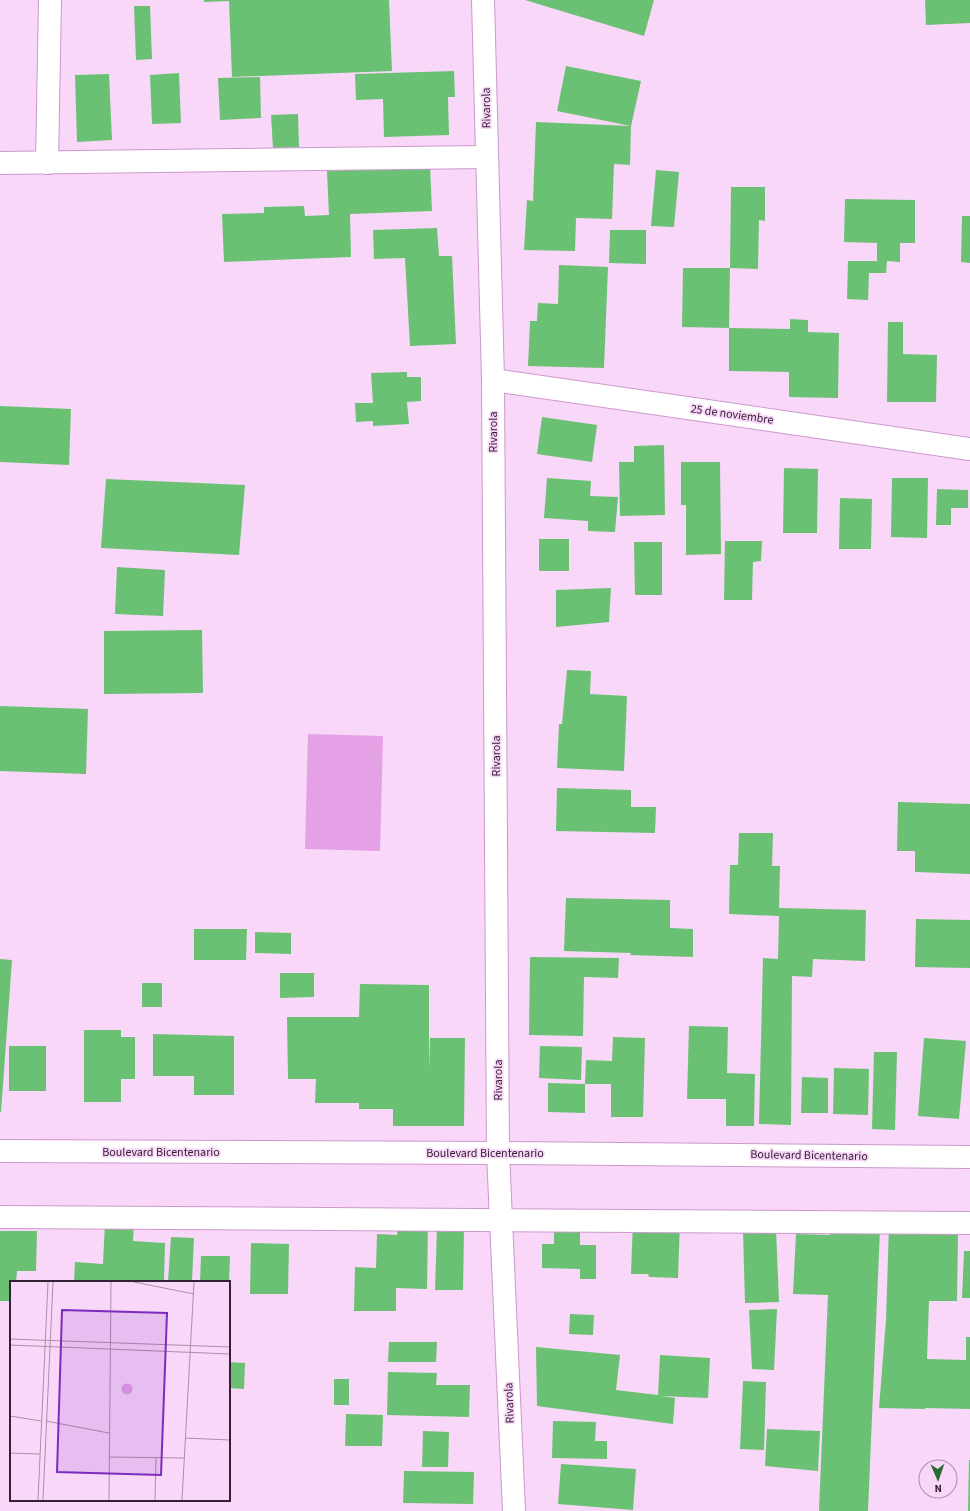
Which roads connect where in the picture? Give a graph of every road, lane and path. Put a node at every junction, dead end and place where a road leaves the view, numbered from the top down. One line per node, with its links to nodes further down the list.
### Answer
1 (50, 0): 5 (street)
2 (483, 0): 3 (street, Rivarola)
3 (487, 157): 5 (street); 6 (street, Rivarola)
4 (0, 163): 5 (street)
5 (47, 163)
6 (493, 380): 7 (street, 25 de noviembre); 9 (street, Rivarola)
7 (970, 448)
8 (0, 1151): 9 (street, Boulevard Bicentenario)
9 (498, 1152): 10 (street, Boulevard Bicentenario); 12 (street, Rivarola)
10 (970, 1157)
11 (0, 1217): 12 (street)
12 (501, 1220): 13 (street); 14 (street, Rivarola)
13 (970, 1223)
14 (514, 1511)

